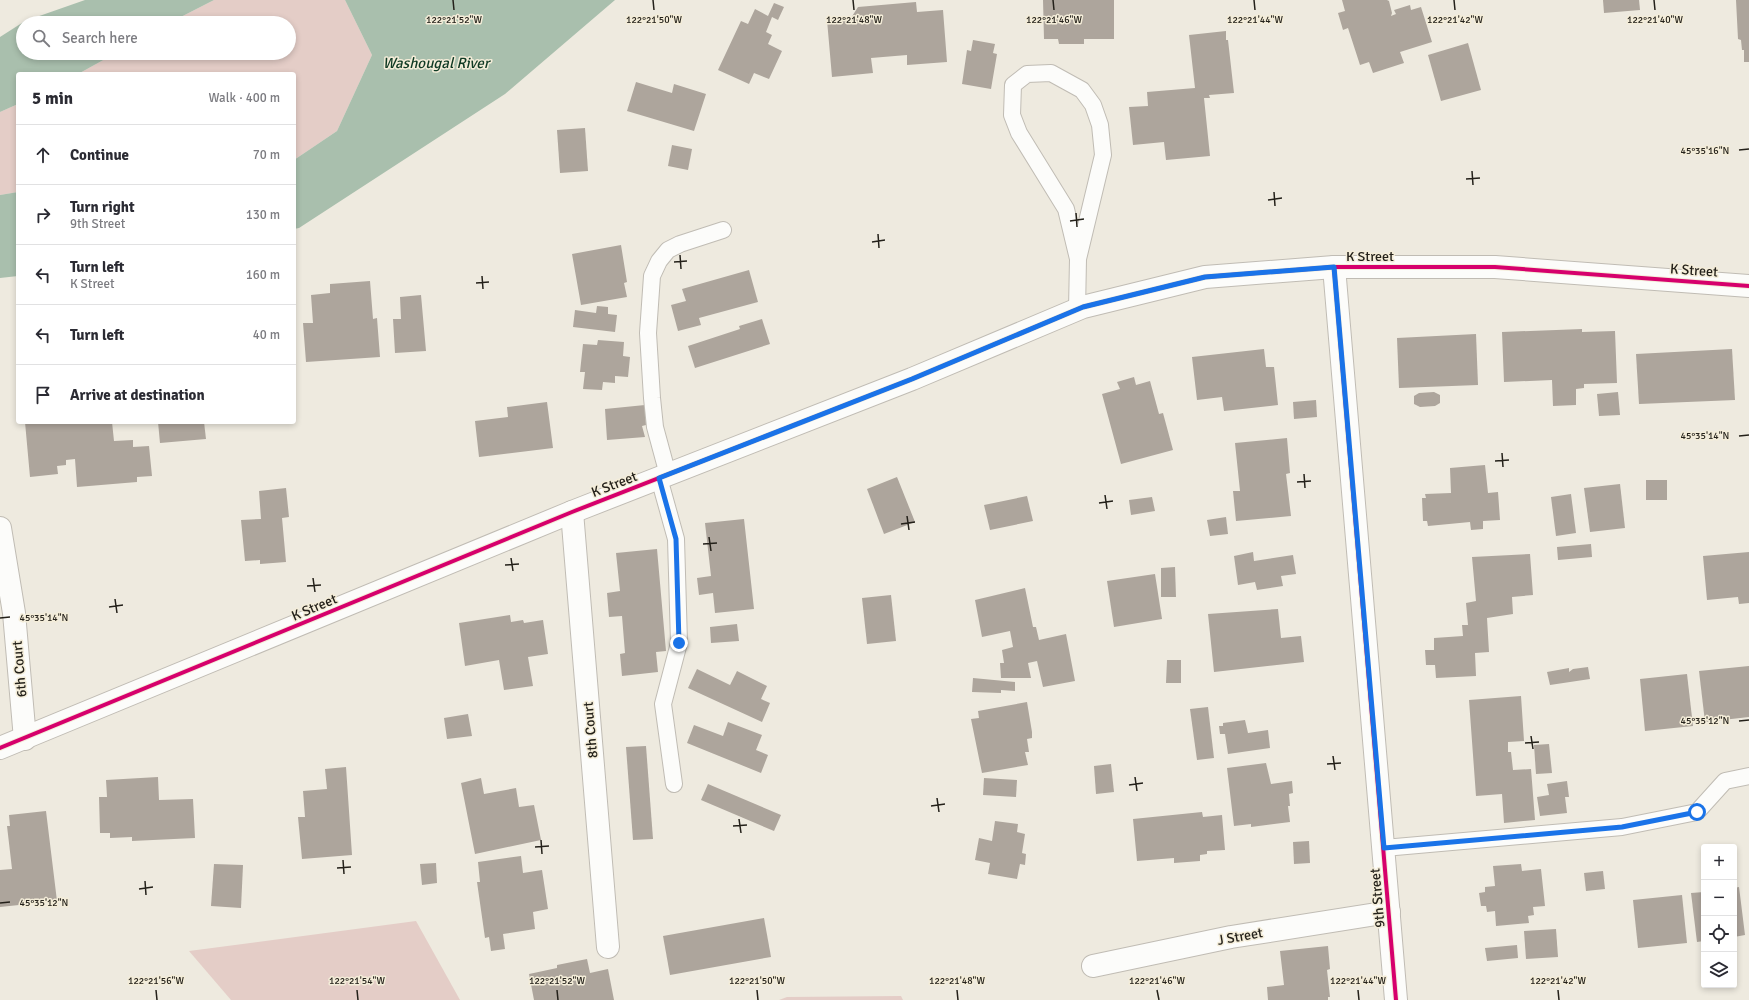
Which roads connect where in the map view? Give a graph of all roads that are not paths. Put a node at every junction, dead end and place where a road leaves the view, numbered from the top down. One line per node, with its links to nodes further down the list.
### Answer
1 (722, 230): 6 (lane)
2 (1078, 259): 2 (lane); 5 (lane)
3 (1334, 267): 4 (street, K Street); 5 (street, K Street); 13 (street, 9th Street)
4 (1749, 286)
5 (1077, 310): 6 (street, K Street)
6 (663, 477): 7 (street, K Street); 12 (lane)
7 (572, 512): 9 (street, K Street); 15 (street, 8th Court)
8 (0, 528): 9 (street, 6th Court)
9 (25, 738): 10 (street, K Street)
10 (0, 748)
11 (1749, 776): 13 (lane)
12 (674, 784)
13 (1384, 848): 14 (street, 9th Street)
14 (1389, 912): 16 (street, J Street); 17 (street, 9th Street)
15 (608, 947)
16 (1093, 966)
17 (1396, 1000)

